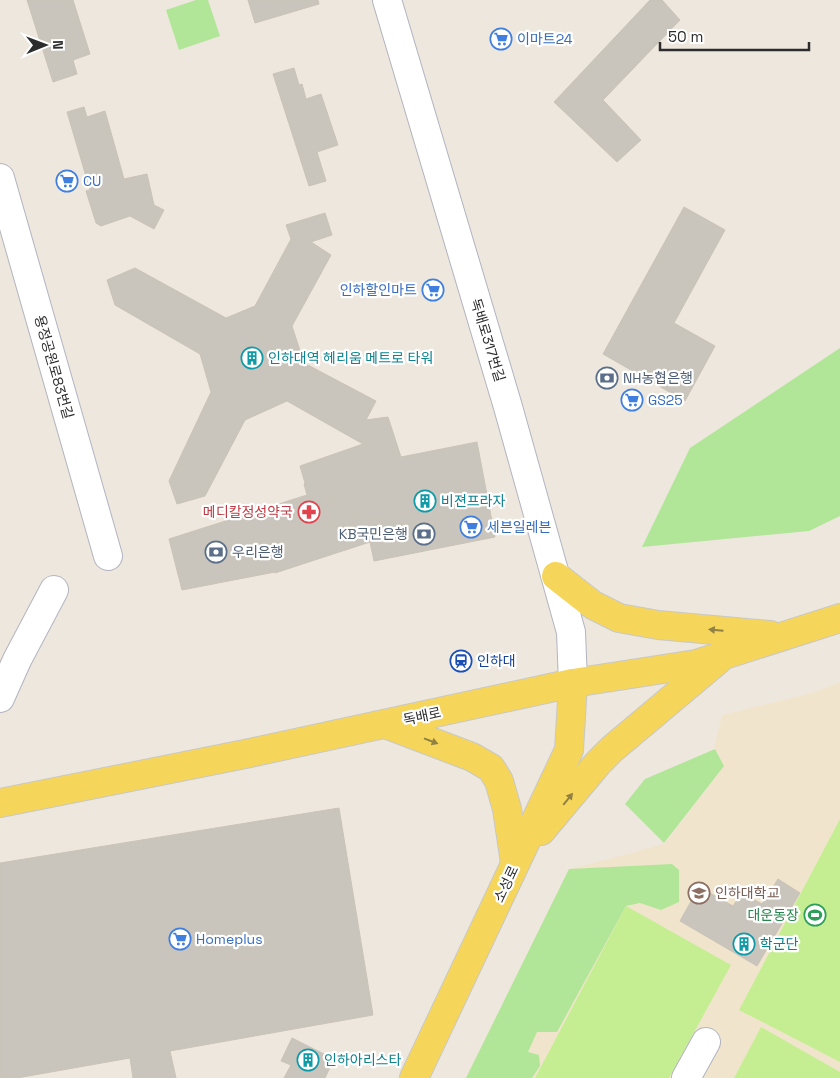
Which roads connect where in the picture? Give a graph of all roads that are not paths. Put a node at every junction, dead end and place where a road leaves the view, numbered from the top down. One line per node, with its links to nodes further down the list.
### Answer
1 (387, 0): 4 (street, 독배로317번길)
2 (0, 178): 3 (street, 용정공원로83번길)
3 (108, 556)
4 (556, 576): 7 (main road, one-way to 4); 9 (street, 독배로317번길)
5 (54, 590): 10 (street)
6 (840, 618): 7 (main road, 독배로)
7 (782, 636): 8 (main road, 독배로)
8 (725, 654): 9 (main road, 독배로); 13 (main road, one-way to 8)
9 (573, 683): 11 (main road, 독배로); 13 (main road, 소성로)
10 (0, 698)
11 (385, 724): 12 (main road, 독배로); 13 (main road, one-way to 13)
12 (0, 803)
13 (515, 863): 15 (main road, 소성로)
14 (706, 1042): 16 (street)
15 (414, 1078)
16 (686, 1078)

